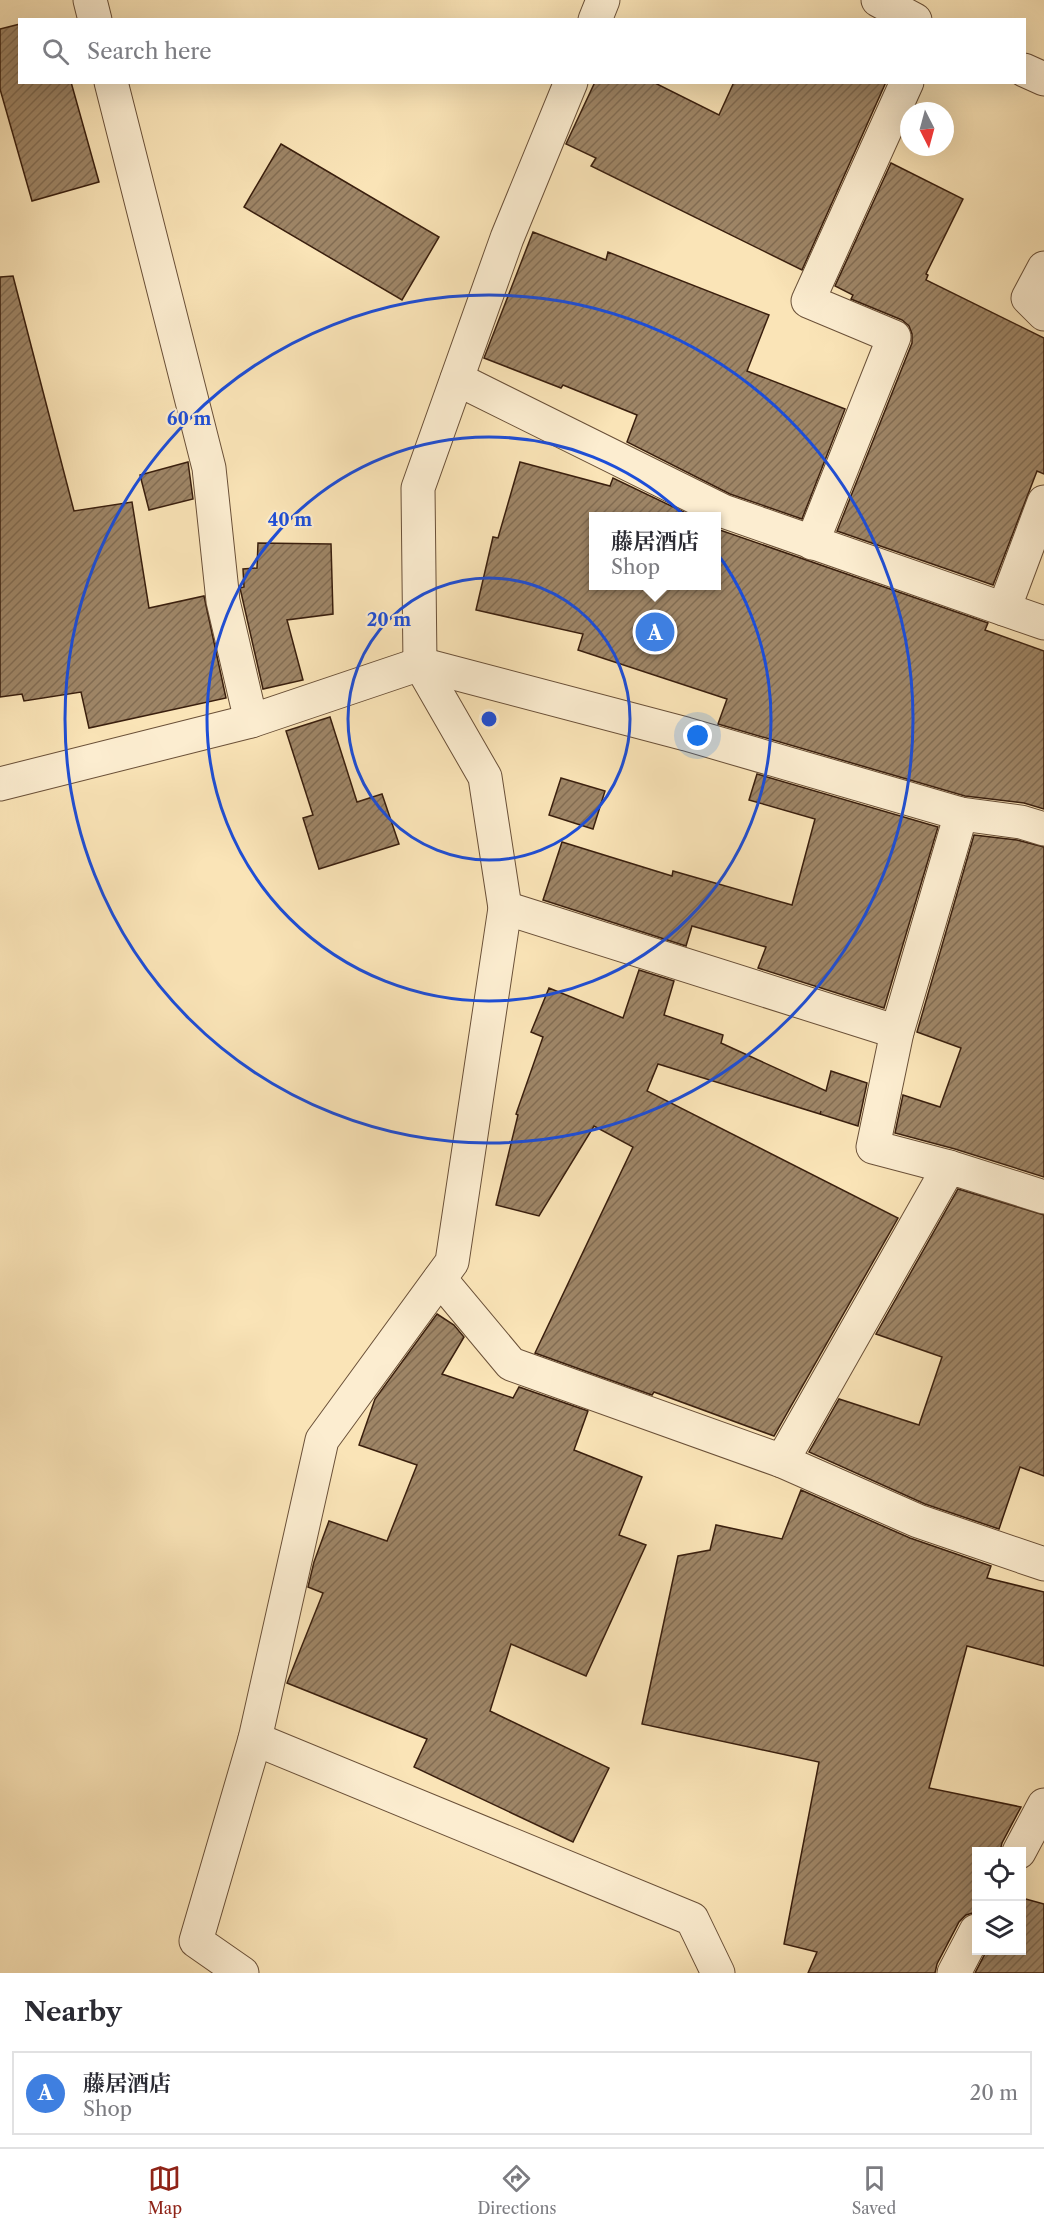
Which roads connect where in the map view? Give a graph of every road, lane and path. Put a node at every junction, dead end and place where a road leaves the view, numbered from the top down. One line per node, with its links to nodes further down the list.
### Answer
1 (90, 0): 4 (street)
2 (603, 0): 5 (street)
3 (878, 0): 6 (street)
4 (94, 18)
5 (596, 18)
6 (911, 18)
7 (1026, 71): 8 (street)
8 (1044, 79)
9 (112, 84): 20 (street)
10 (570, 84): 14 (street)
11 (906, 84): 16 (street)
12 (1044, 268): 13 (street)
13 (1036, 306)
14 (457, 379): 16 (street); 19 (street)
15 (1044, 502): 17 (street)
16 (812, 543): 17 (street)
17 (1004, 609): 18 (street)
18 (1044, 623)
19 (420, 664): 20 (street); 22 (street); 24 (street)
20 (251, 721): 21 (street)
21 (0, 784)
22 (961, 814): 23 (street); 25 (street)
23 (1044, 829)
24 (505, 908): 25 (street); 28 (street)
25 (897, 1032): 26 (street)
26 (949, 1167): 27 (street); 29 (street)
27 (1044, 1197)
28 (440, 1279): 29 (street); 31 (street)
29 (782, 1461): 30 (street)
30 (1044, 1564)
31 (255, 1739): 35 (street); 36 (street)
32 (1044, 1805): 33 (street)
33 (1021, 1847)
34 (972, 1939): 37 (street)
35 (242, 1973)
36 (718, 1973)
37 (954, 1973)

